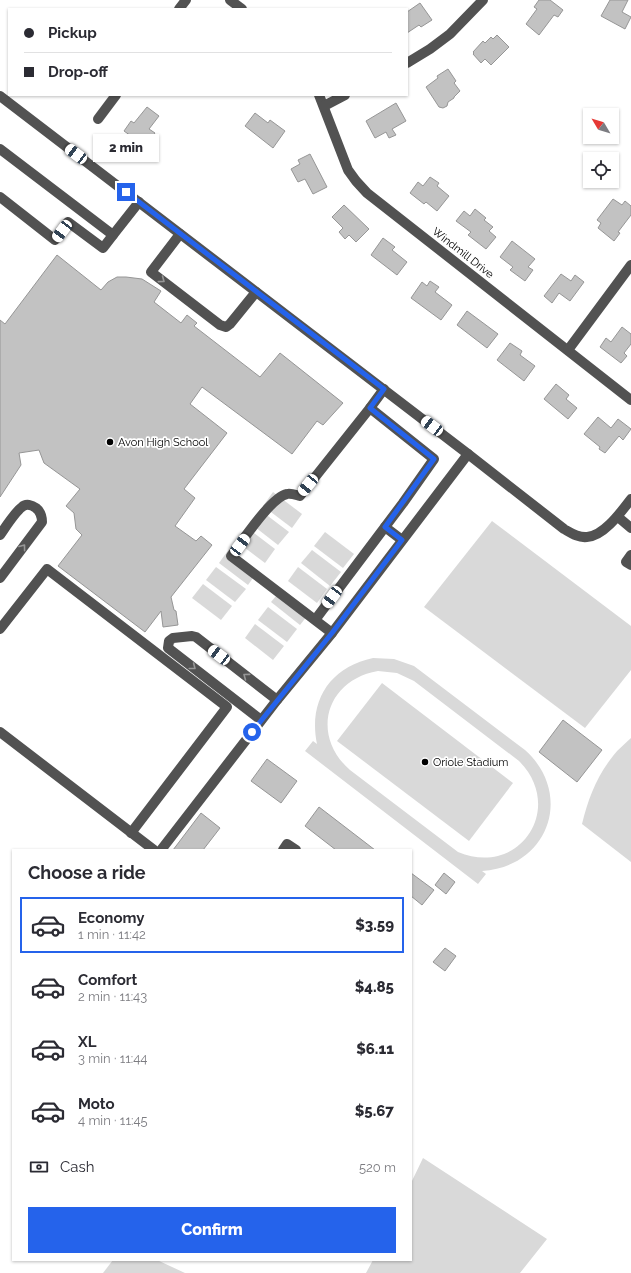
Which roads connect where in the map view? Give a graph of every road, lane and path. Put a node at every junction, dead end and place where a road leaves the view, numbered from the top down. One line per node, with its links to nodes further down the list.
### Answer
1 (186, 0): 4 (street)
2 (230, 0): 5 (street)
3 (483, 0): 6 (street)
4 (180, 8)
5 (241, 8)
6 (408, 63)
7 (0, 96): 15 (street)
8 (115, 96): 12 (street)
9 (319, 96): 11 (street, Windmill Drive)
10 (343, 96): 11 (street)
11 (324, 106): 20 (street, Windmill Drive)
12 (98, 119)
13 (0, 149): 17 (street)
14 (0, 197): 17 (street)
15 (139, 202): 16 (street); 17 (street)
16 (180, 234): 19 (street); 19 (street, one-way to 19)
17 (113, 235)
18 (631, 266): 20 (street)
19 (256, 292): 21 (street)
20 (568, 350): 22 (street, Windmill Drive)
21 (384, 389): 23 (street); 24 (street)
22 (631, 400)
23 (370, 408): 27 (street); 34 (street)
24 (468, 454): 26 (street); 30 (street)
25 (631, 499): 26 (street)
26 (618, 517): 28 (street)
27 (385, 527): 30 (street); 34 (street)
28 (631, 528)
29 (0, 535): 33 (street, one-way to 29)
30 (402, 540): 36 (street)
31 (631, 555): 32 (street)
32 (631, 565)
33 (0, 578)
34 (315, 620): 36 (street)
35 (0, 629): 40 (street)
36 (332, 633): 37 (street)
37 (277, 700): 38 (street); 38 (street, one-way to 38)
38 (261, 720): 42 (street)
39 (0, 732): 40 (street)
40 (131, 833): 41 (street)
41 (153, 849)
42 (162, 849)
43 (283, 849): 44 (street)
44 (294, 849)

